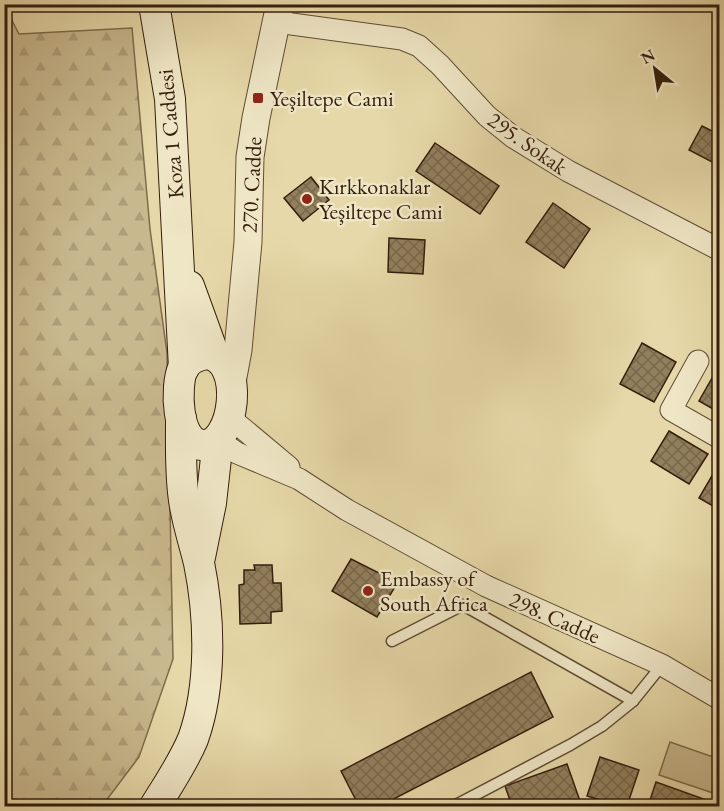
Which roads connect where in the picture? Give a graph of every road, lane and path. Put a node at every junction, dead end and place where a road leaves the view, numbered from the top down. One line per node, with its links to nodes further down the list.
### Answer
1 (154, 4): 4 (main road, Koza 1 Caddesi)
2 (278, 13): 3 (street, 295. Sokak); 5 (street, 270. Cadde)
3 (720, 250)
4 (179, 265): 6 (main road); 9 (main road, Koza 1 Caddesi)
5 (242, 296): 6 (street, 270. Cadde); 10 (street, 270. Cadde)
6 (203, 326): 7 (main road)
7 (214, 355): 9 (main road); 10 (main road)
8 (698, 361): 13 (street)
9 (183, 368): 11 (main road, 270. Cadde)
10 (232, 382): 12 (main road, 270. Cadde)
11 (181, 418): 12 (main road, 270. Cadde); 14 (main road, 270. Cadde)
12 (223, 429): 14 (main road, 270. Cadde); 16 (street, 298. Cadde)
13 (720, 438)
14 (199, 562): 19 (main road, 270. Cadde)
15 (392, 641): 18 (lane)
16 (662, 665): 17 (street, 298. Cadde); 18 (lane)
17 (720, 699)
18 (633, 701): 20 (lane)
19 (155, 807)
20 (454, 807)

